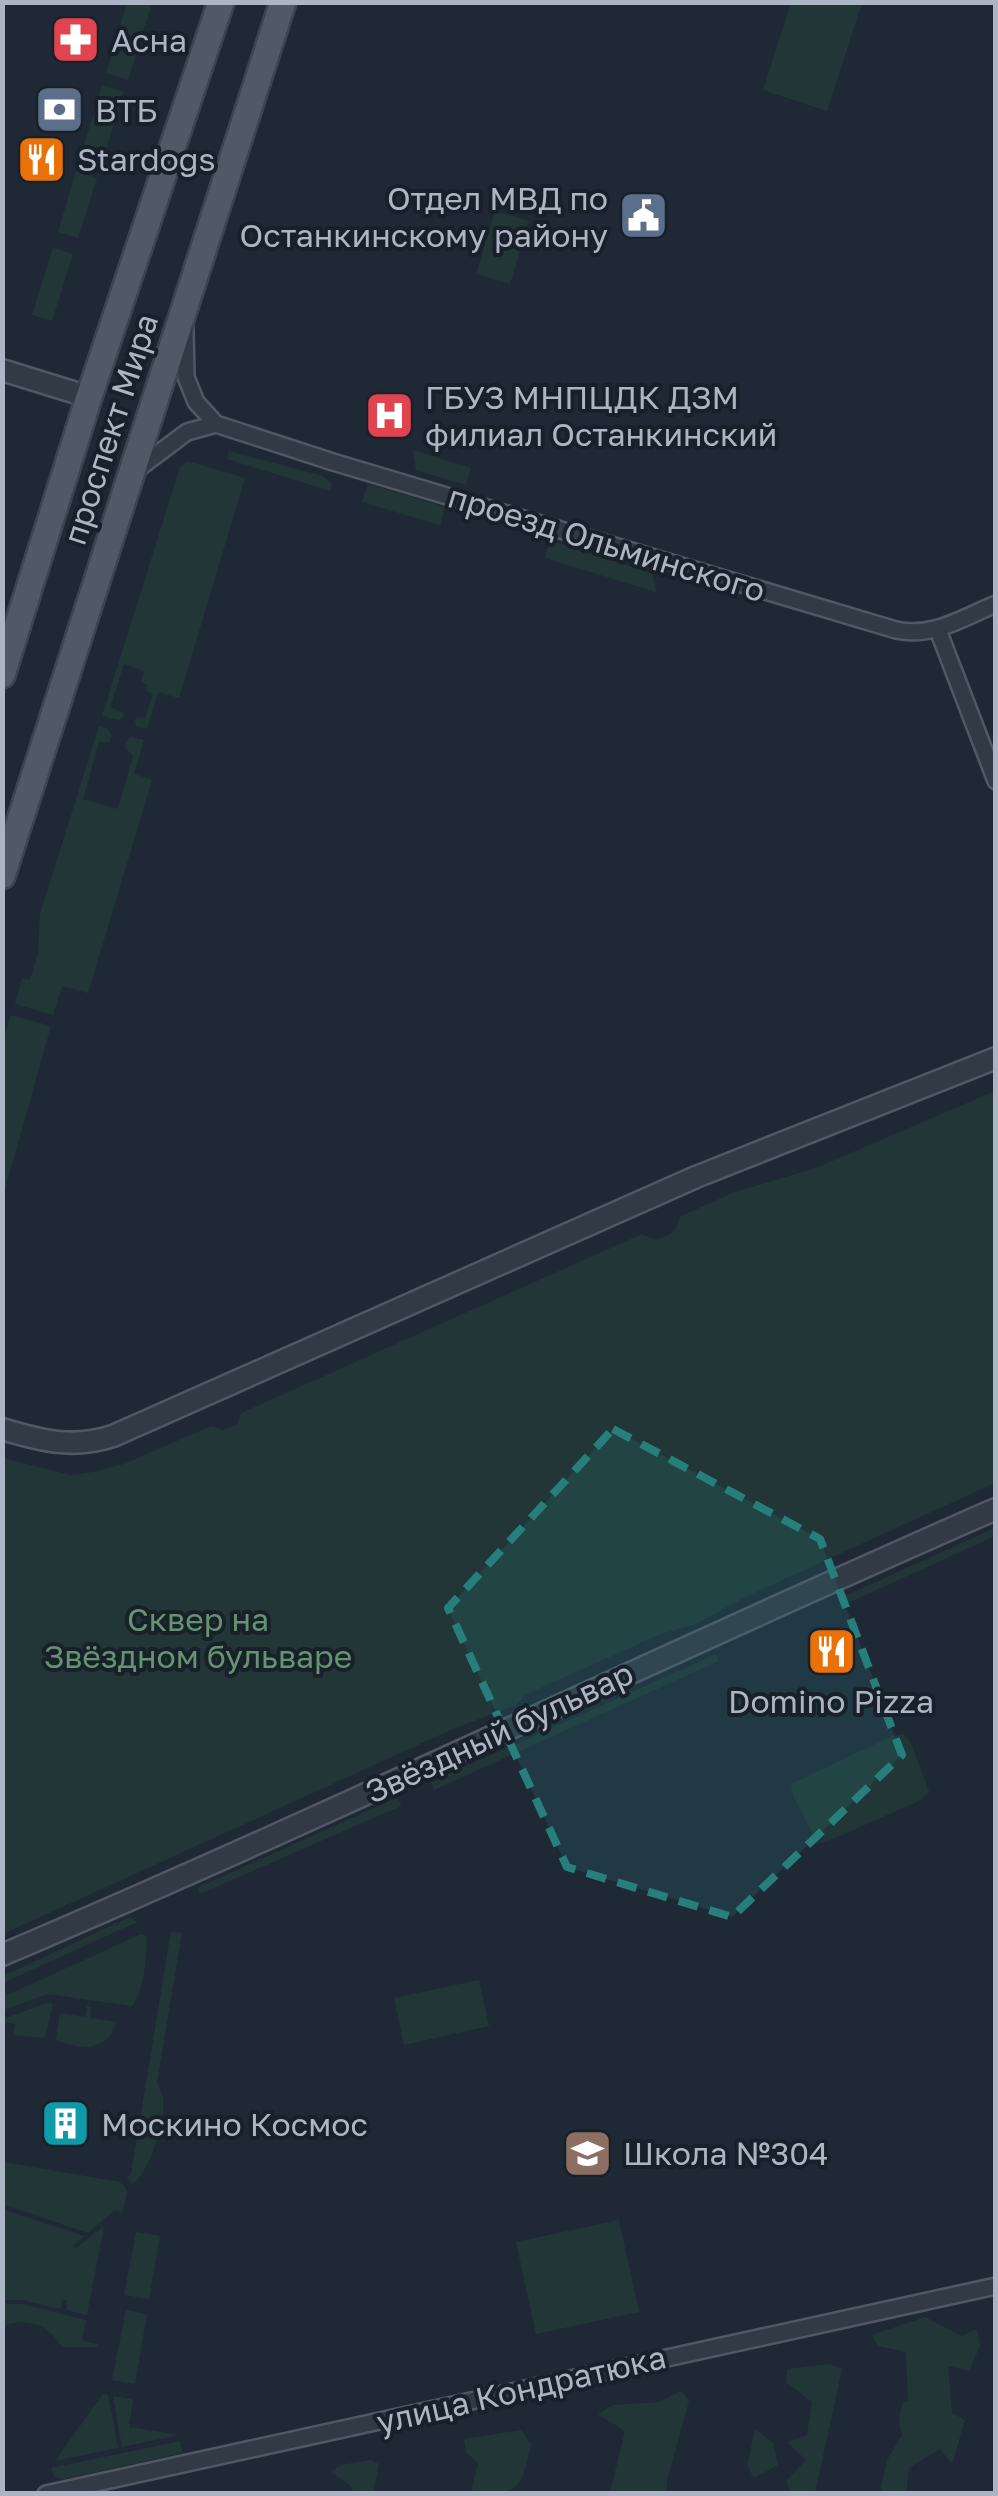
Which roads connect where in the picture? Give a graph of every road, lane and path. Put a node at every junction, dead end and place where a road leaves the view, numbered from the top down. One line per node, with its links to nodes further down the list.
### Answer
1 (221, 2): 5 (main road, проспект Мира)
2 (282, 2): 3 (main road, проспект Мира)
3 (188, 291): 6 (street); 7 (main road, проспект Мира)
4 (2, 370): 5 (street)
5 (89, 397): 10 (main road, проспект Мира)
6 (216, 424): 7 (street); 9 (street, проезд Ольминского)
7 (128, 478): 12 (main road, проспект Мира)
8 (996, 604): 9 (street, проезд Ольминского)
9 (938, 630): 11 (street)
10 (2, 675)
11 (996, 781)
12 (2, 876)
13 (996, 1058): 14 (street)
14 (2, 1429)
15 (996, 1509): 16 (street, Звёздный бульвар)
16 (2, 1956)
17 (996, 2286): 18 (street, улица Кондратюка)
18 (46, 2494)

